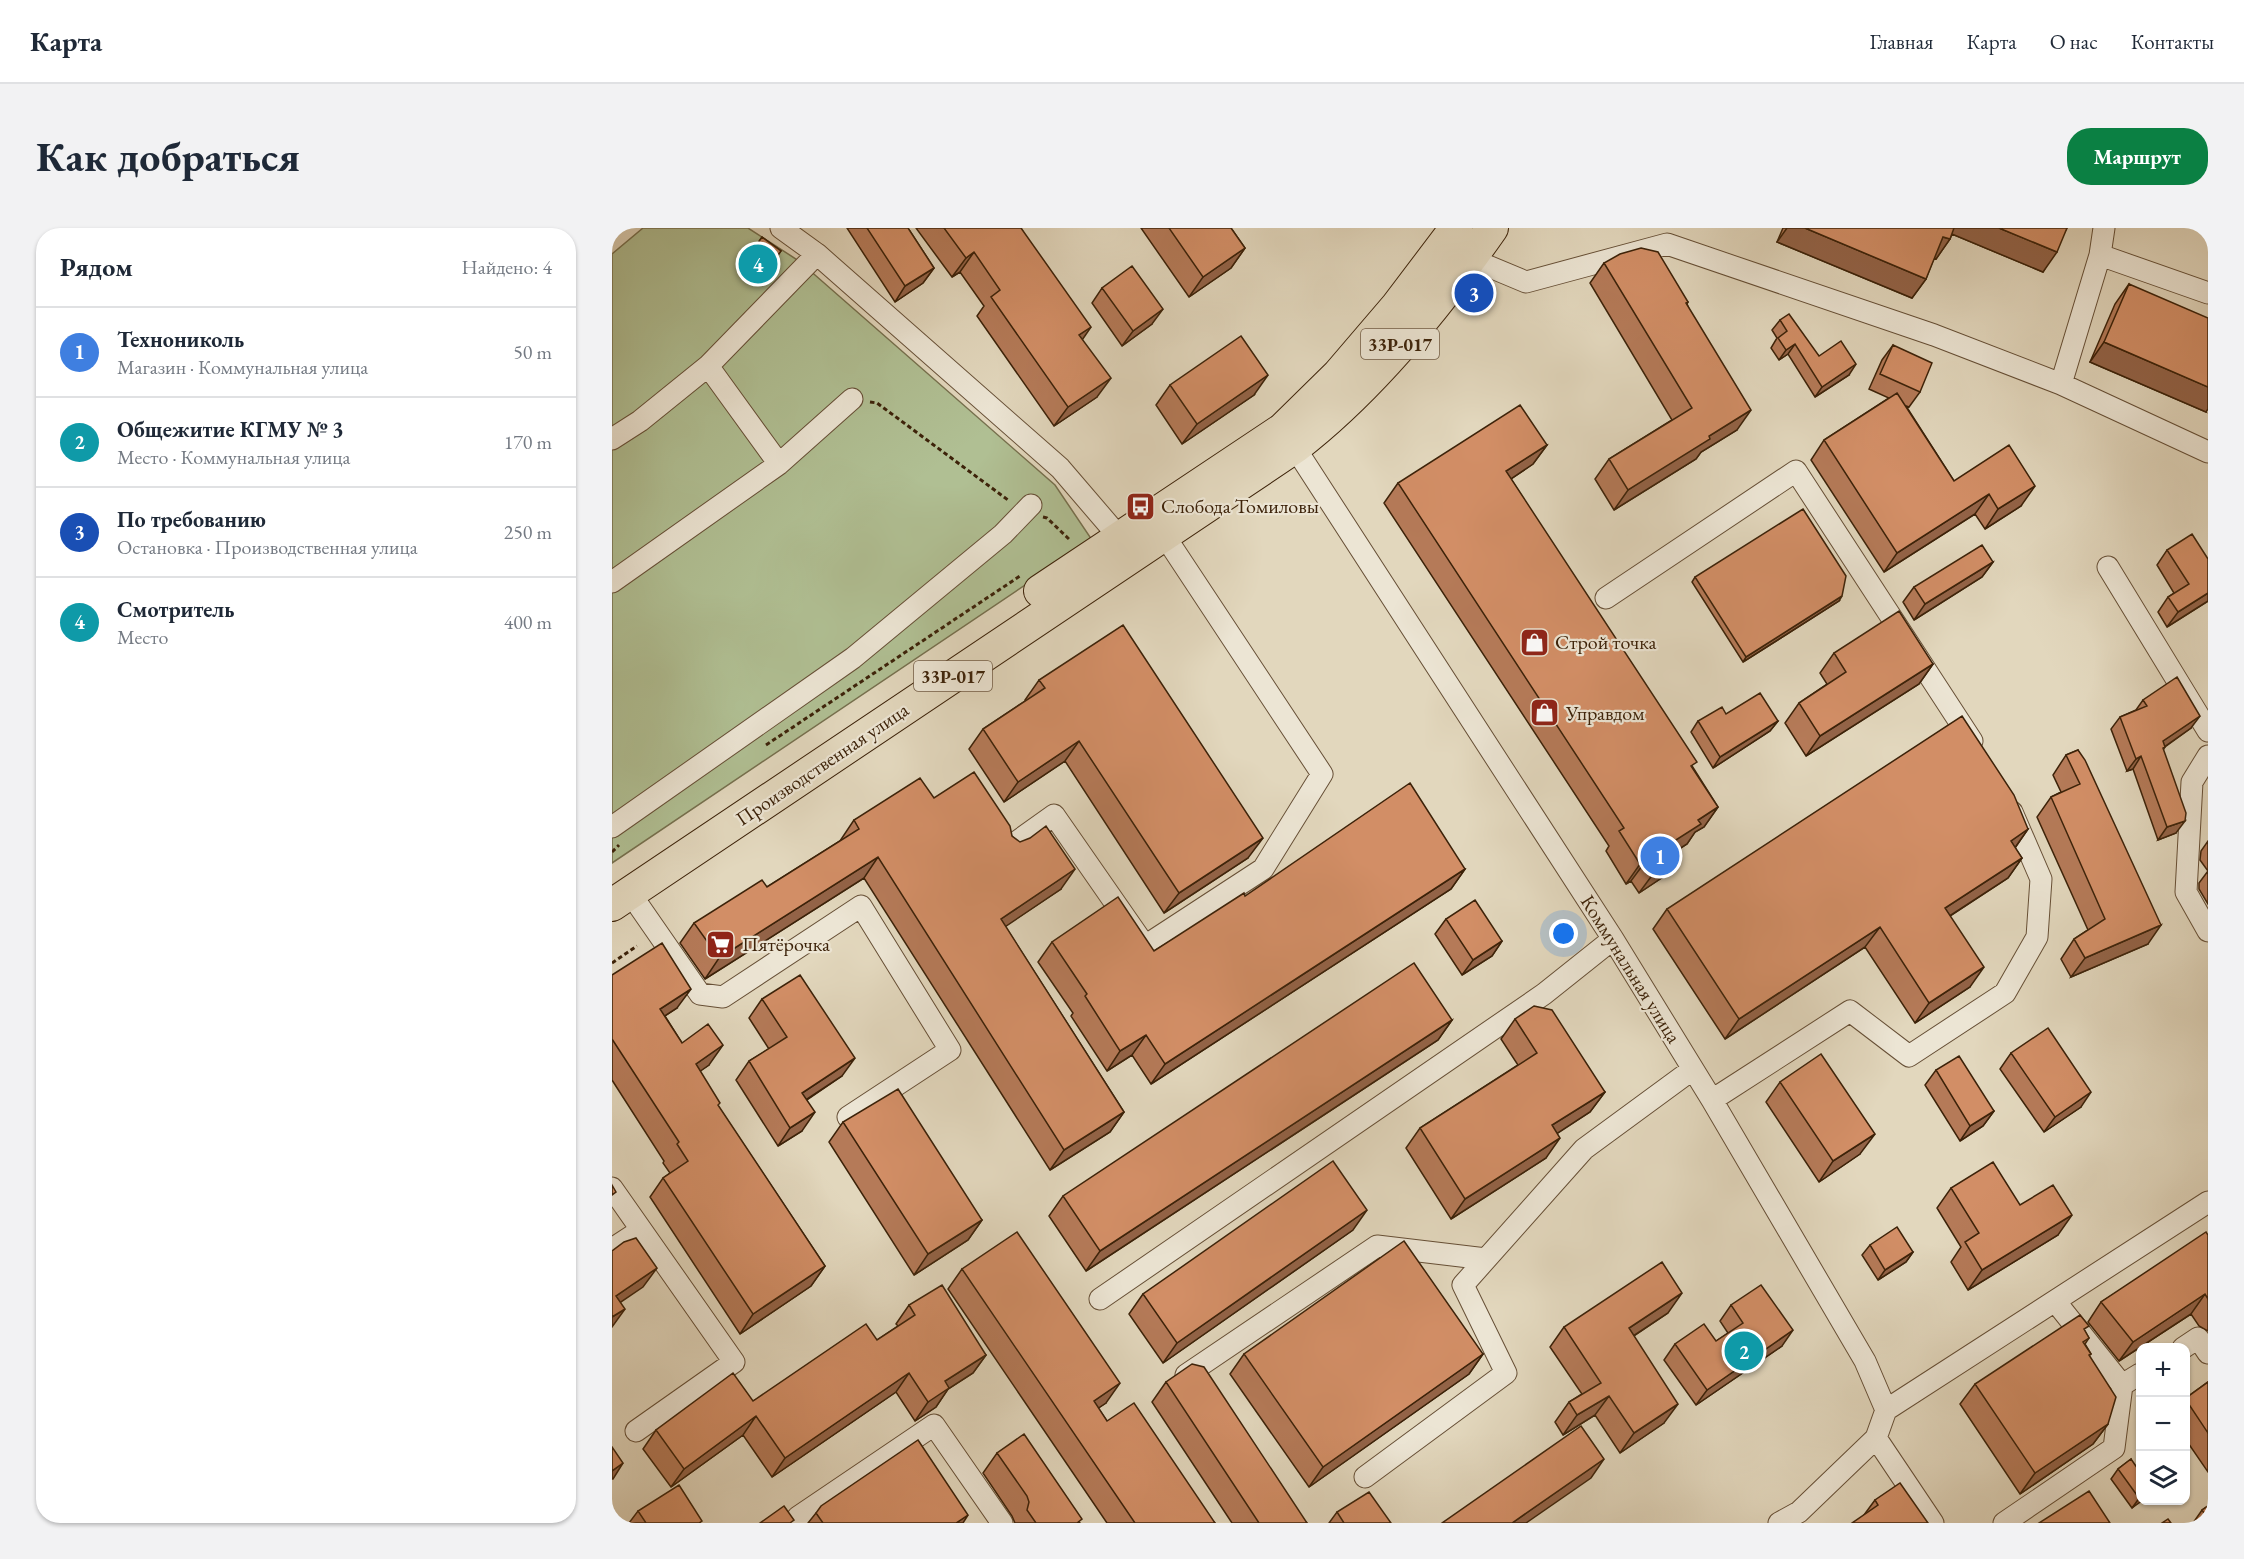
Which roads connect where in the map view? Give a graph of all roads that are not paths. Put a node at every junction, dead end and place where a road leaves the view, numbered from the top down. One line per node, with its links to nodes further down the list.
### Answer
1 (781, 228): 6 (street)
2 (1456, 228): 13 (highway, Производственная улица / 33Р-017)
3 (1492, 228): 8 (highway, Производственная улица / 33Р-017)
4 (2104, 228): 7 (street)
5 (1671, 236): 8 (street); 11 (street)
6 (817, 254): 10 (street); 18 (street)
7 (2100, 255): 9 (street); 11 (street)
8 (1471, 259): 13 (highway, Производственная улица / 33Р-017)
9 (2208, 293)
10 (708, 366): 14 (street); 16 (street)
11 (2061, 384): 15 (street)
12 (852, 399): 16 (street)
13 (1289, 438): 18 (highway, Производственная улица / 33Р-017); 19 (highway, Производственная улица / 33Р-017); 31 (street, Коммунальная улица)
14 (612, 439)
15 (2208, 452)
16 (779, 464): 21 (street)
17 (1027, 509): 27 (street)
18 (1111, 528): 29 (highway, Производственная улица / 33Р-017)
19 (1164, 535): 28 (street); 29 (highway, Производственная улица / 33Р-017)
20 (2108, 567): 23 (street)
21 (612, 582)
22 (1606, 598): 24 (street)
23 (2208, 731)
24 (1981, 754)
25 (2208, 756): 30 (street)
26 (2004, 794): 33 (street)
27 (612, 827)
28 (1008, 848)
29 (618, 893): 34 (street)
30 (2208, 931)
31 (1613, 939): 32 (street, Коммунальная улица); 40 (street)
32 (1693, 1070): 33 (street, Коммунальная улица); 39 (street)
33 (1712, 1100): 47 (street, Коммунальная улица)
34 (848, 1117)
35 (612, 1188): 37 (street)
36 (2207, 1204): 41 (street)
37 (641, 1230): 38 (street); 48 (street)
38 (612, 1250)
39 (1486, 1259): 44 (street); 50 (street)
40 (1100, 1299)
41 (2055, 1301): 46 (street); 47 (street)
42 (2190, 1343): 43 (street)
43 (2208, 1353)
44 (1186, 1375)
45 (2136, 1376): 46 (street)
46 (2122, 1385): 56 (street)
47 (1886, 1410): 49 (street)
48 (636, 1431)
49 (1876, 1437): 51 (street); 55 (street)
50 (1365, 1477)
51 (1803, 1517): 54 (street)
52 (794, 1523): 53 (street)
53 (1002, 1523)
54 (1779, 1523)
55 (1933, 1523)
56 (2004, 1523)

